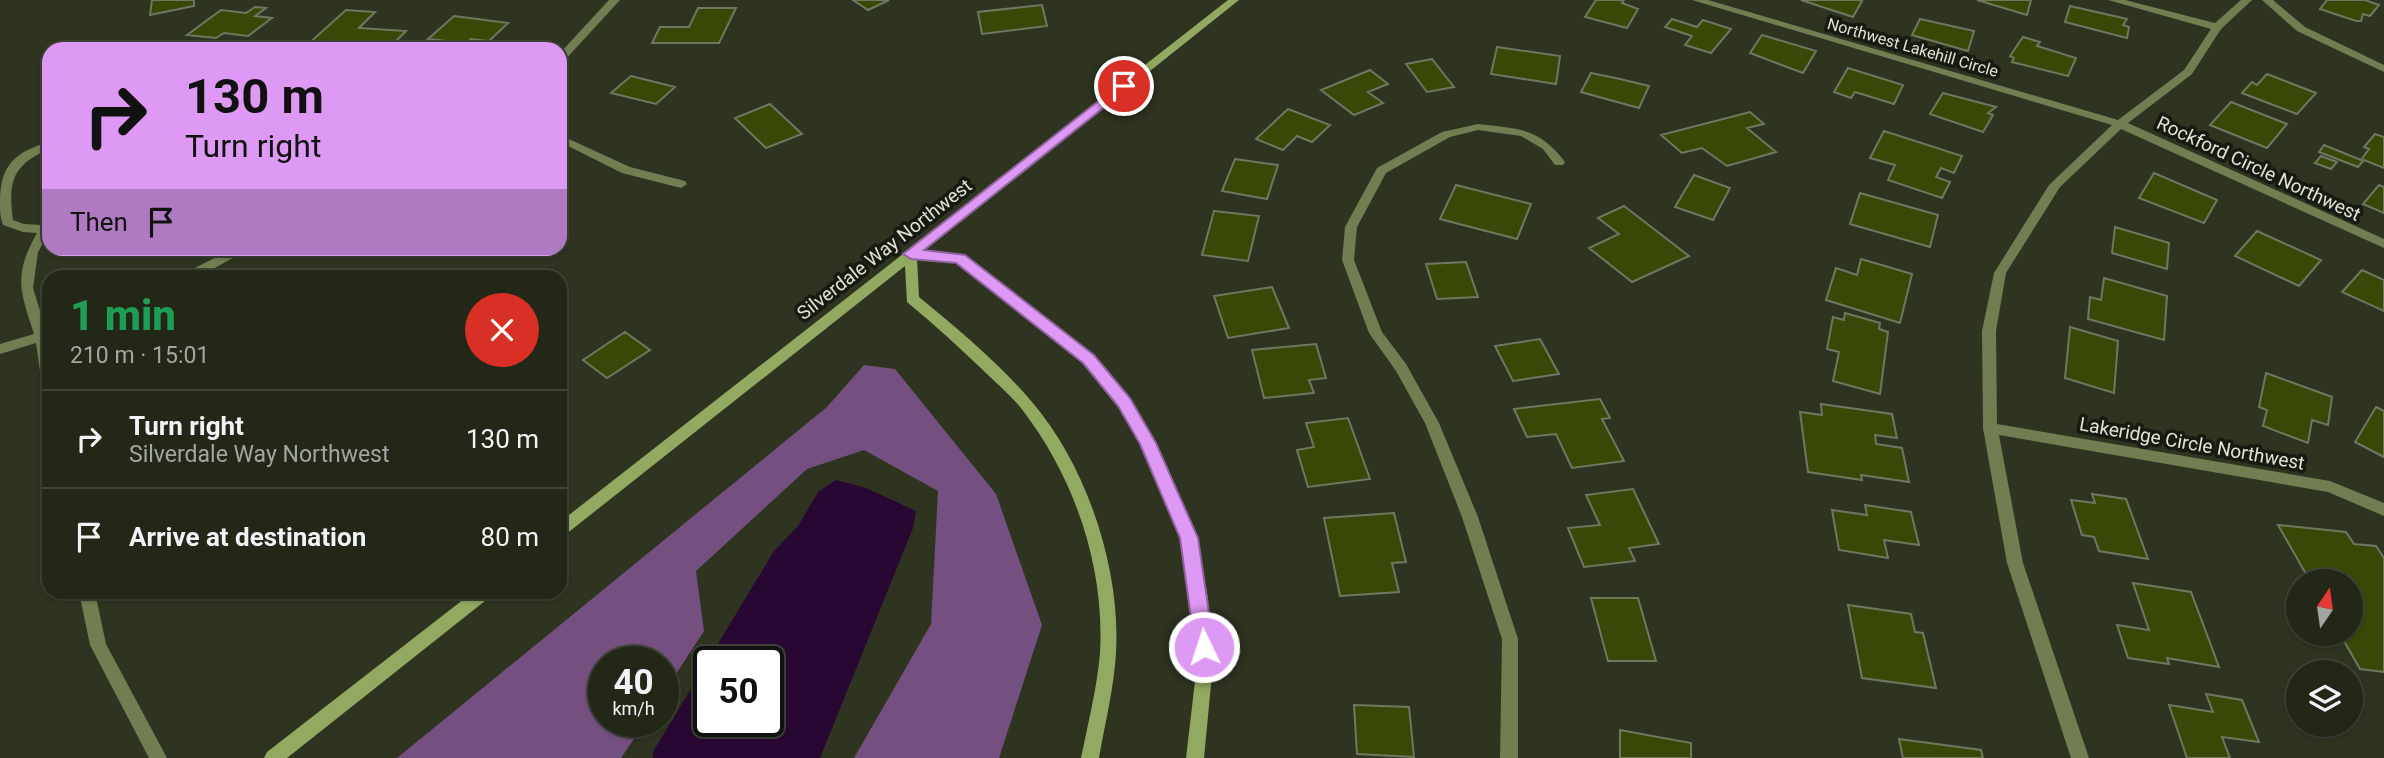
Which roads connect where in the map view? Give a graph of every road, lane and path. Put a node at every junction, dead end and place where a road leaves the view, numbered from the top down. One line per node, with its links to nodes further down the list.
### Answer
1 (615, 0): 8 (street)
2 (1234, 0): 18 (main road, Silverdale Way Northwest)
3 (1697, 0): 10 (street, Northwest Lakehill Circle)
4 (2113, 0): 7 (street)
5 (2247, 0): 7 (street)
6 (2267, 0): 9 (street)
7 (2217, 27): 10 (street)
8 (567, 51)
9 (2384, 69)
10 (2119, 124): 17 (street, Rockford Circle Northwest); 24 (street)
11 (567, 141): 14 (street)
12 (42, 147): 15 (street)
13 (1559, 162): 33 (street)
14 (681, 184)
15 (42, 226)
16 (42, 233): 21 (street)
17 (2384, 244)
18 (911, 254): 26 (main road, Silverdale Way Northwest); 31 (main road); 32 (main road)
19 (229, 256): 20 (street)
20 (202, 270)
21 (42, 326)
22 (42, 336): 23 (street)
23 (0, 349)
24 (1990, 428): 25 (street, Lakeridge Circle Northwest); 34 (street)
25 (2384, 510)
26 (567, 525)
27 (88, 599): 29 (street)
28 (475, 599): 30 (main road)
29 (158, 758)
30 (273, 758)
31 (1090, 758)
32 (1195, 758)
33 (1509, 758)
34 (2080, 758)

